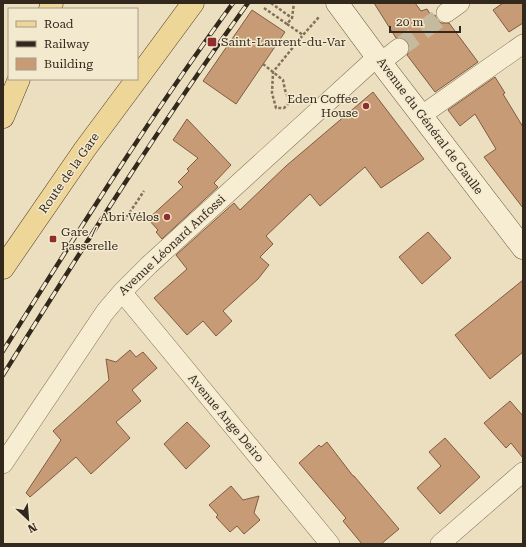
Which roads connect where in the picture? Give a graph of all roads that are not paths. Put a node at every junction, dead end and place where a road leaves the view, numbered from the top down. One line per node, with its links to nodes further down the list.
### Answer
1 (193, 3): 6 (main road, Route de la Gare)
2 (331, 8): 5 (main road, Avenue du Général de Gaulle)
3 (523, 44): 9 (street)
4 (399, 48): 5 (street, Avenue Léonard Anfossi)
5 (379, 60): 9 (main road, Avenue du Général de Gaulle); 13 (street, Avenue Léonard Anfossi)
6 (138, 78)
7 (19, 80): 10 (main road)
8 (136, 80): 12 (main road, Route de la Gare)
9 (422, 115): 11 (main road, Avenue du Général de Gaulle)
10 (3, 117)
11 (520, 240)
12 (3, 268)
13 (122, 292): 14 (street, Avenue Léonard Anfossi); 16 (street, Avenue Ange Deiro)
14 (3, 464)
15 (523, 472): 17 (street)
16 (330, 544)
17 (440, 544)

